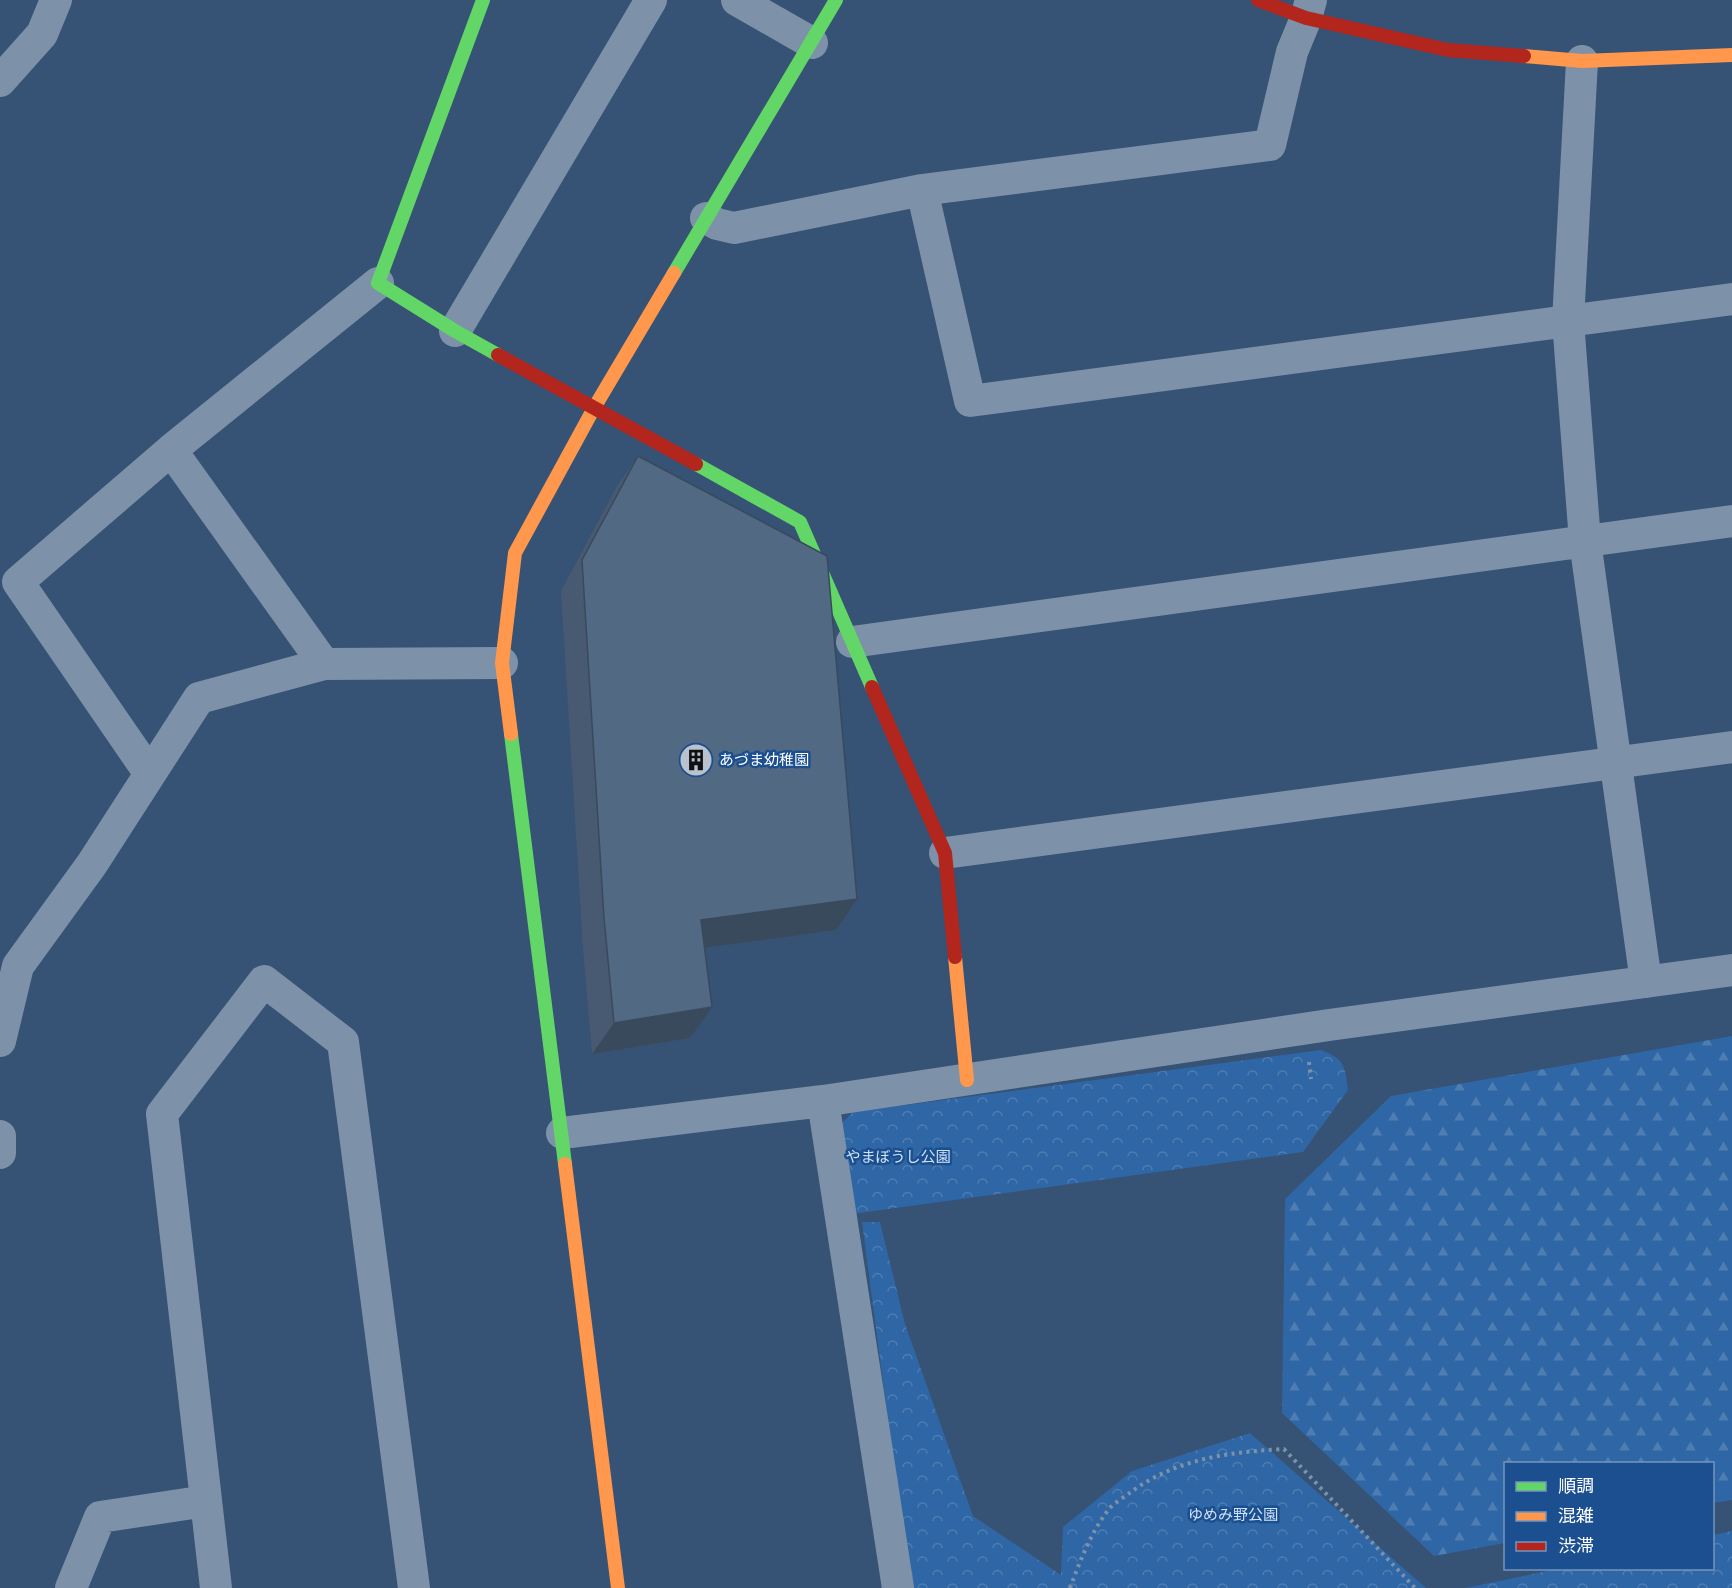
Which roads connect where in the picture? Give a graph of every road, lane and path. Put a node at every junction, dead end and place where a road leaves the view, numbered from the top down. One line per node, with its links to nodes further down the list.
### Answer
1 (56, 0): 11 (street)
2 (483, 0): 14 (street)
3 (651, 0): 17 (street)
4 (737, 0): 8 (street)
5 (836, 0): 8 (street)
6 (1258, 0): 7 (street)
7 (1309, 9): 10 (street); 12 (street)
8 (812, 43): 13 (street)
9 (1732, 55): 10 (street)
10 (1582, 61): 16 (street)
11 (0, 81)
12 (922, 190): 13 (street); 16 (street)
13 (706, 218): 18 (street)
14 (378, 283): 17 (street); 19 (street)
15 (1732, 299): 16 (street)
16 (1568, 321): 21 (street)
17 (455, 331): 18 (street)
18 (594, 408): 22 (street); 23 (street)
19 (171, 450): 24 (street); 27 (street)
20 (1732, 521): 21 (street)
21 (1585, 541): 22 (street); 26 (street)
22 (852, 642): 28 (street)
23 (502, 663): 24 (street); 35 (street)
24 (324, 664): 27 (street)
25 (1732, 747): 26 (street)
26 (1615, 763): 28 (street); 31 (street)
27 (150, 774): 29 (street)
28 (945, 853): 33 (street)
29 (9, 965): 32 (street)
30 (1732, 970): 31 (street)
31 (1646, 982): 33 (street)
32 (0, 1041)
33 (967, 1080): 34 (street)
34 (823, 1101): 35 (street); 43 (street)
35 (562, 1133): 42 (street)
36 (0, 1136): 37 (street)
37 (0, 1153)
38 (206, 1501): 39 (street); 40 (street); 41 (street)
39 (71, 1588)
40 (216, 1588)
41 (414, 1588)
42 (618, 1588)
43 (898, 1588)
44 (1070, 1588): 45 (path)
45 (1415, 1588)

